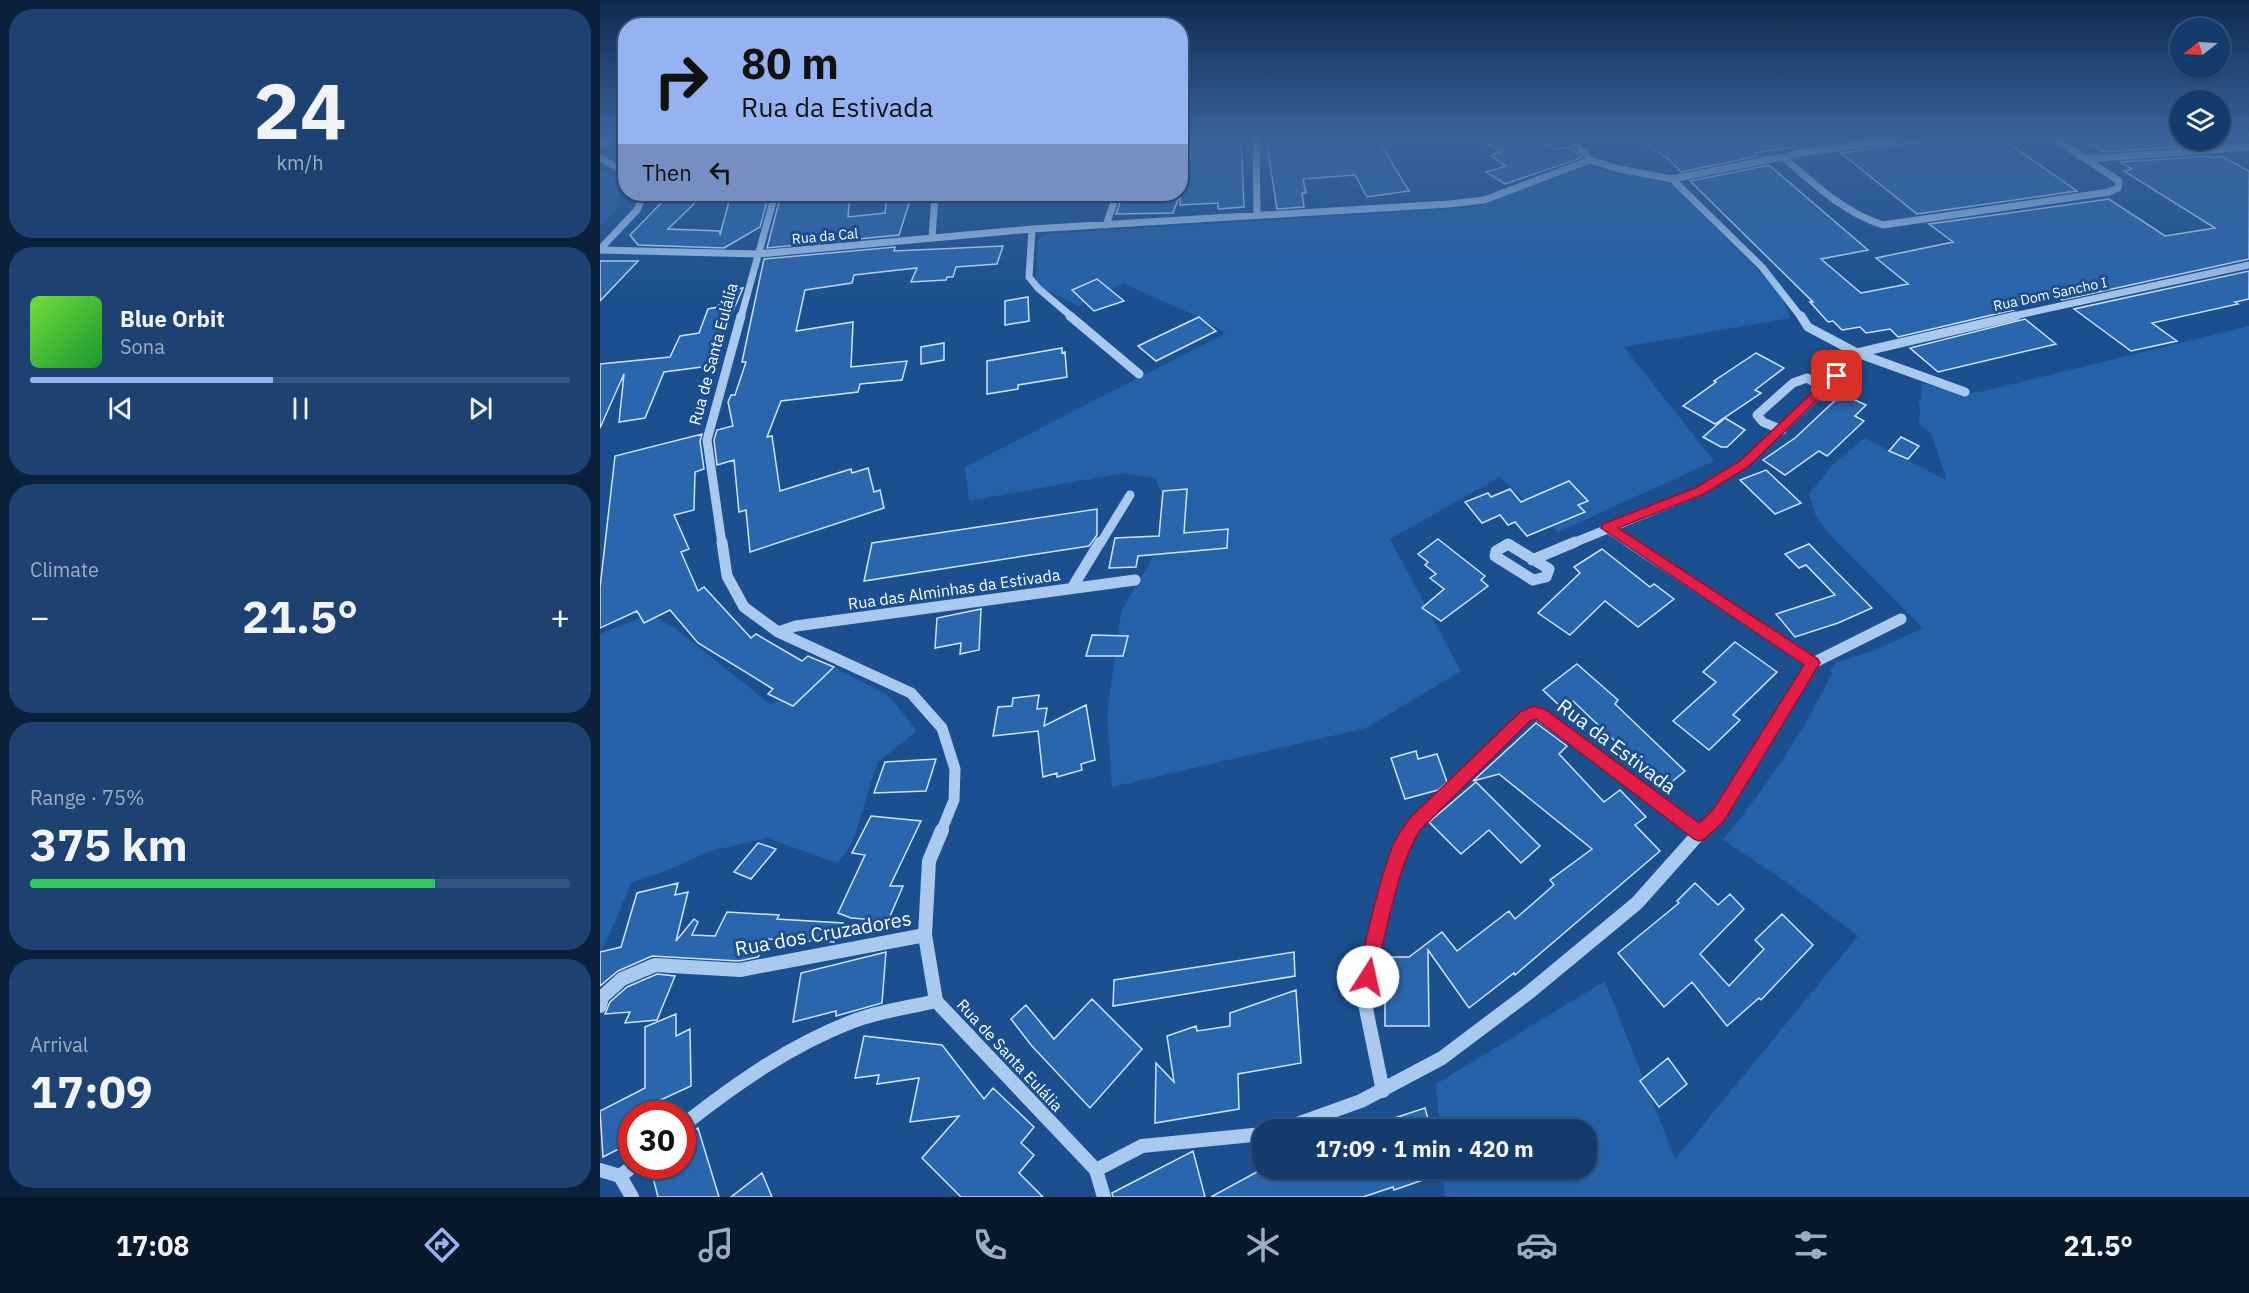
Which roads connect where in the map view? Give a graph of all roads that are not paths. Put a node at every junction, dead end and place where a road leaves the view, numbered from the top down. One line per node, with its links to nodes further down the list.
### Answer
1 (1257, 194): 10 (street)
2 (1500, 194): 10 (street, Rua da Cal)
3 (1687, 194): 17 (street)
4 (1828, 194): 5 (street)
5 (2096, 194)
6 (641, 201): 14 (street)
7 (773, 201): 15 (street, Rua de Santa Eulália)
8 (935, 201): 13 (street)
9 (1115, 201): 11 (street)
10 (1257, 215): 11 (street, Rua da Cal)
11 (1106, 225): 12 (street, Rua da Cal)
12 (1032, 229): 13 (street, Rua da Cal); 18 (street)
13 (932, 237): 15 (street, Rua da Cal)
14 (600, 250): 15 (street, Rua da Cal)
15 (758, 254): 28 (street, Rua de Santa Eulália)
16 (2249, 265): 17 (street, Rua Dom Sancho I)
17 (1857, 353): 19 (street); 20 (street)
18 (1139, 374)
19 (1825, 388): 21 (street); 21 (street)
20 (1965, 392)
21 (1782, 430): 23 (street)
22 (1130, 495): 26 (street)
23 (1607, 528): 24 (street); 29 (street)
24 (1532, 560): 24 (street)
25 (1135, 580): 26 (street, Rua das Alminhas da Estivada)
26 (1072, 588): 28 (street, Rua das Alminhas da Estivada)
27 (1901, 619): 29 (street)
28 (778, 632): 31 (street, Rua de Santa Eulália)
29 (1813, 663): 30 (street)
30 (1699, 833): 34 (street); 34 (street, Rua da Estivada)
31 (925, 935): 32 (street, Rua de Santa Eulália); 33 (street, Rua dos Cruzadores)
32 (936, 1001): 35 (street); 39 (street, Rua de Santa Eulália)
33 (600, 1006)
34 (1383, 1091): 36 (street)
35 (696, 1115)
36 (1311, 1119)
37 (1252, 1135): 39 (street)
38 (600, 1170): 40 (street)
39 (1096, 1170): 43 (street, Rua de Santa Eulália)
40 (618, 1175)
41 (622, 1179): 42 (street)
42 (632, 1197)
43 (1104, 1197)

